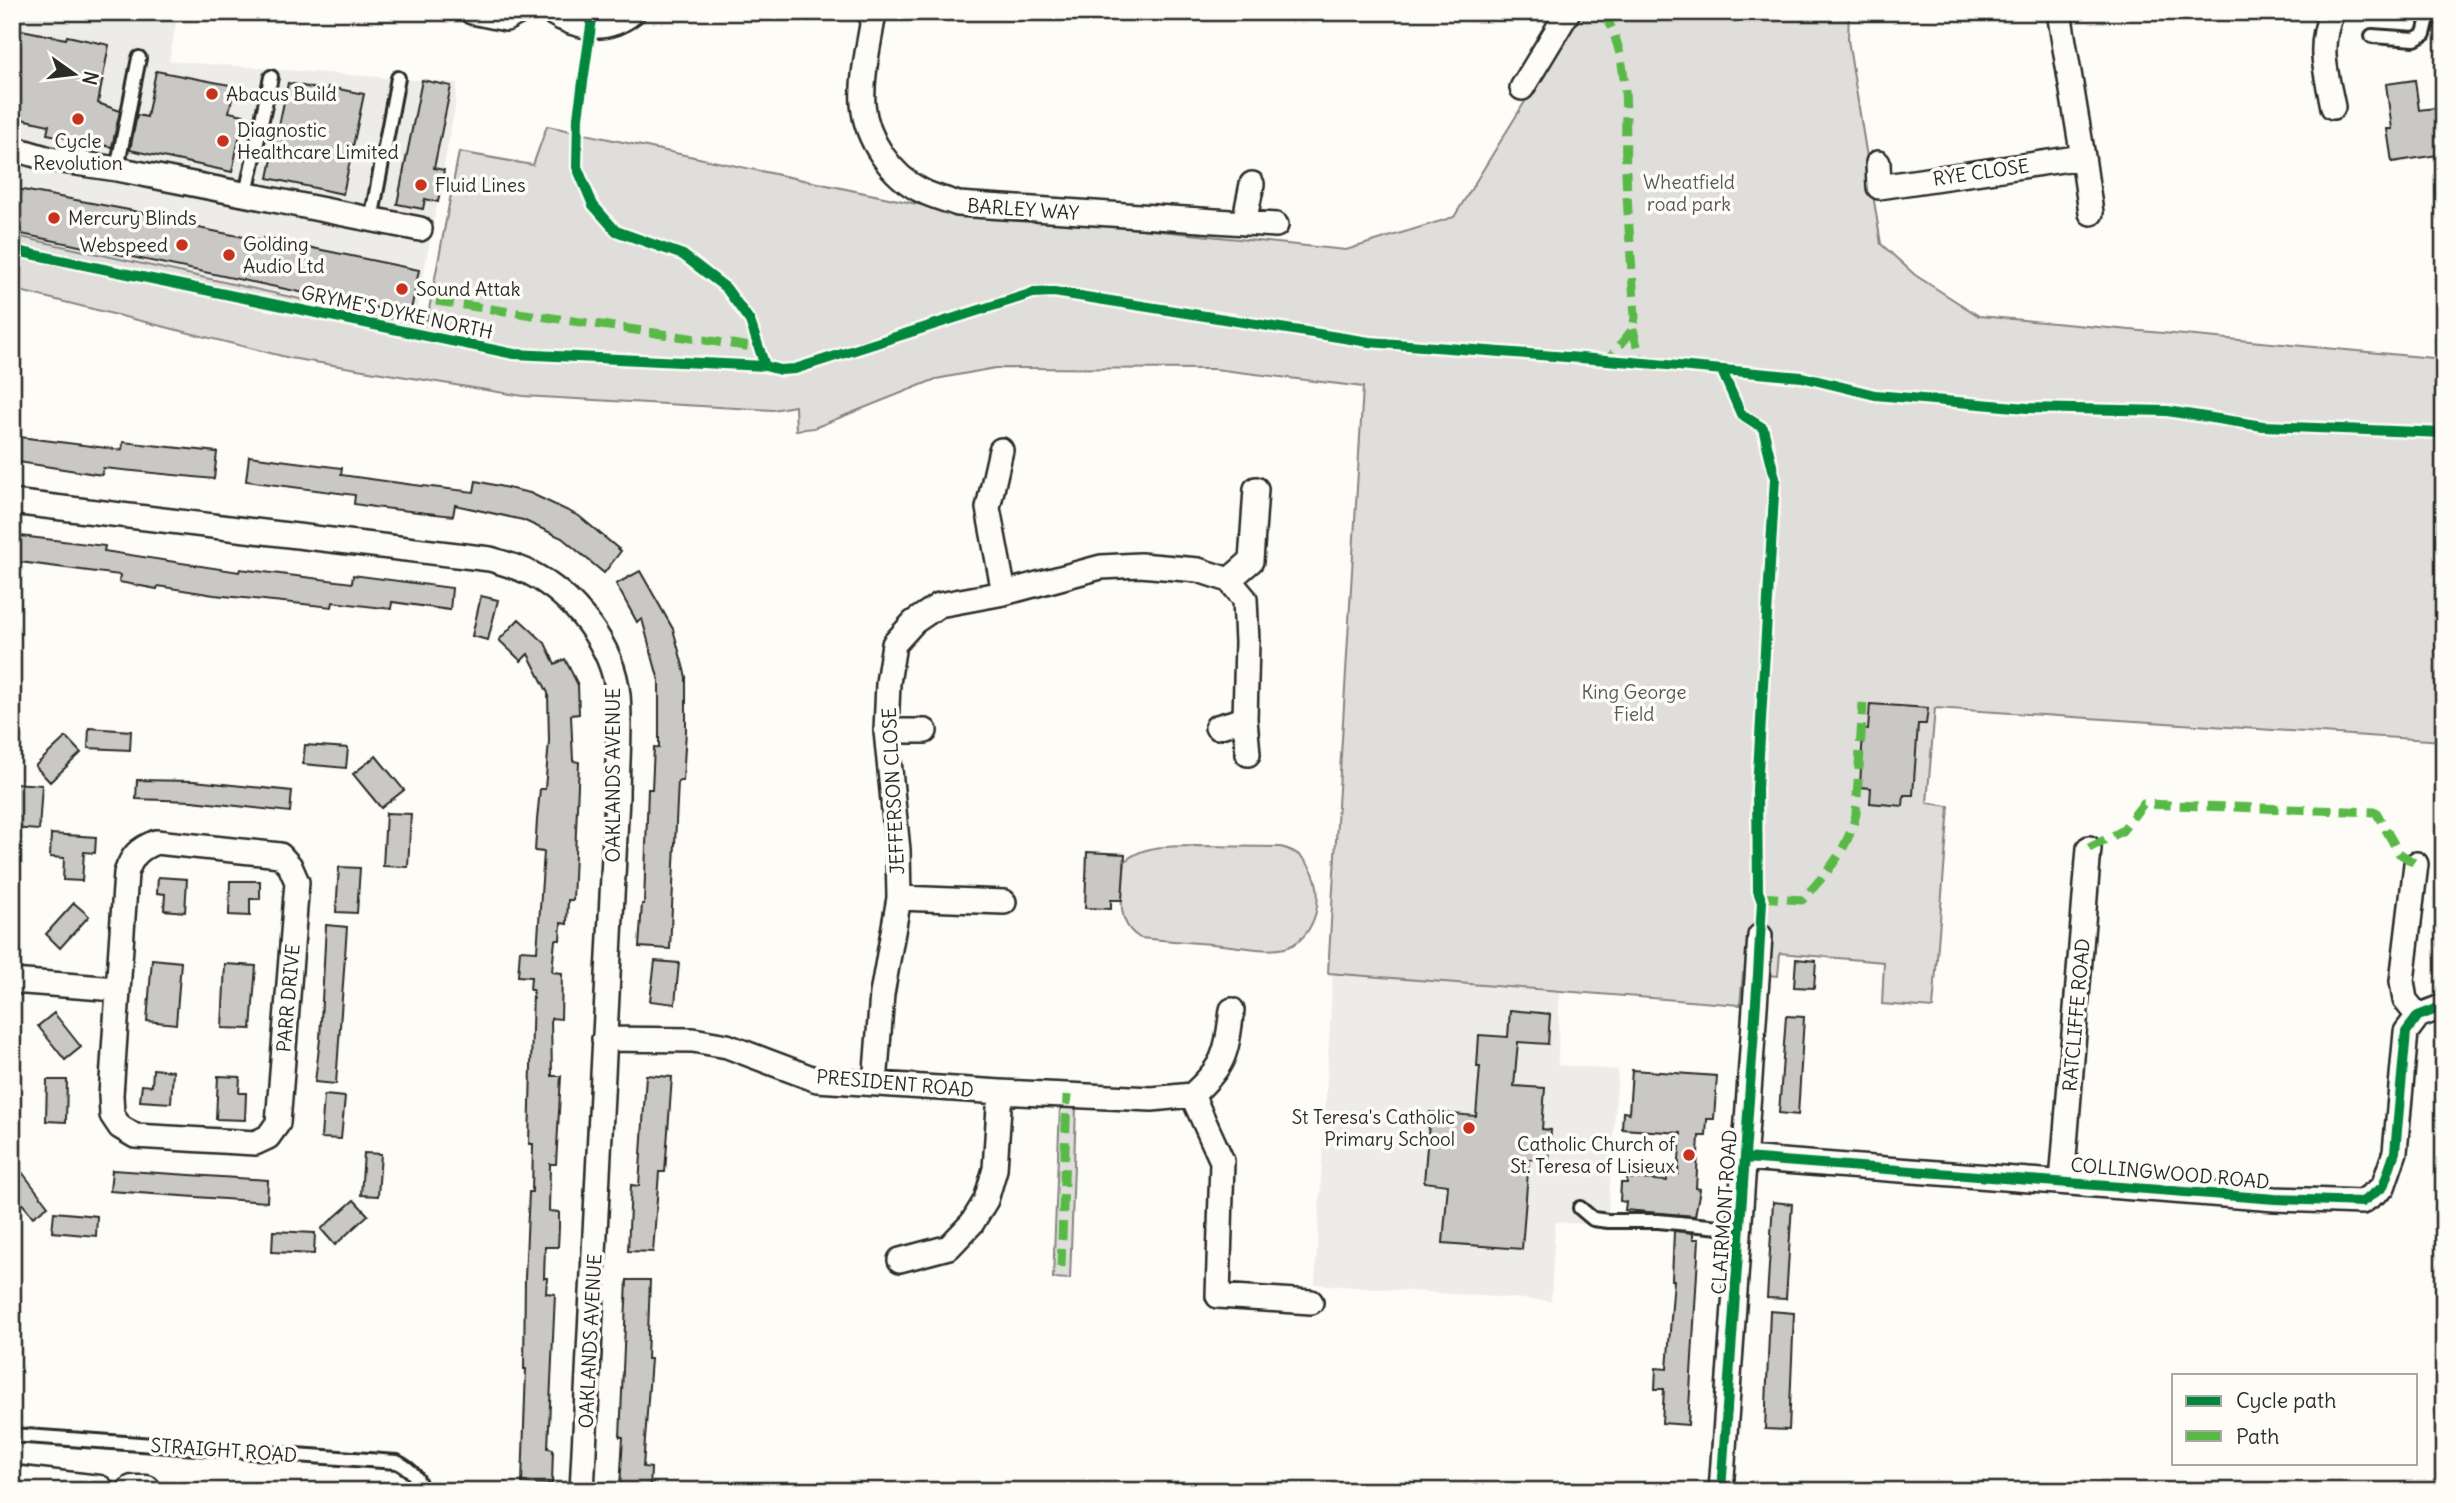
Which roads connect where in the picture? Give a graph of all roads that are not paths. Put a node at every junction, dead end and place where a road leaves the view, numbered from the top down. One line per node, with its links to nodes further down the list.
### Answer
1 (472, 12): 2 (street)
2 (519, 12)
3 (551, 12): 4 (street)
4 (633, 12)
5 (874, 12): 24 (street, BARLEY WAY)
6 (1567, 12): 14 (street)
7 (2059, 12): 17 (street)
8 (2332, 12): 15 (street)
9 (2426, 12): 10 (lane)
10 (2372, 36)
11 (139, 58): 19 (lane)
12 (271, 77): 21 (lane)
13 (398, 78): 23 (lane)
14 (1522, 88)
15 (2333, 107)
16 (12, 148): 19 (street)
17 (2083, 158): 18 (street, RYE CLOSE); 22 (street)
18 (1878, 163)
19 (117, 169): 21 (street)
20 (1252, 184): 24 (street)
21 (246, 194): 23 (street)
22 (2091, 213)
23 (371, 220): 26 (street)
24 (1244, 223): 25 (street, BARLEY WAY)
25 (1276, 225)
26 (420, 229)
27 (1001, 450): 31 (street)
28 (1256, 489): 30 (street)
29 (12, 502): 47 (street, OAKLANDS AVENUE)
30 (1229, 580): 31 (street, JEFFERSON CLOSE); 32 (street)
31 (1004, 593): 34 (street, JEFFERSON CLOSE)
32 (1245, 719): 33 (street); 36 (street)
33 (1217, 727)
34 (886, 731): 35 (street); 39 (street, JEFFERSON CLOSE)
35 (925, 731)
36 (1248, 754)
37 (2089, 848): 52 (street, RATCLIFFE ROAD)
38 (2416, 864): 46 (street)
39 (899, 898): 40 (street); 48 (street, JEFFERSON CLOSE)
40 (1004, 902)
41 (1760, 936): 51 (street, CLAIRMONT ROAD)
42 (12, 981): 43 (street)
43 (116, 989): 43 (street, PARR DRIVE)
44 (2444, 1006): 46 (street)
45 (1232, 1010): 50 (street)
46 (2418, 1016): 52 (street, COLLINGWOOD ROAD)
47 (604, 1039): 48 (street, PRESIDENT ROAD); 63 (street, OAKLANDS AVENUE)
48 (874, 1083): 49 (street, PRESIDENT ROAD)
49 (1000, 1092): 50 (street, PRESIDENT ROAD); 55 (street)
50 (1192, 1095): 56 (street)
51 (1745, 1158): 52 (street, COLLINGWOOD ROAD); 54 (street, CLAIRMONT ROAD)
52 (2062, 1182)
53 (1580, 1208): 54 (lane)
54 (1740, 1229): 64 (street, CLAIRMONT ROAD)
55 (900, 1260)
56 (1311, 1302)
57 (12, 1435): 62 (lane, STRAIGHT ROAD)
58 (12, 1481): 59 (street)
59 (99, 1491)
60 (133, 1491): 61 (street)
61 (146, 1491)
62 (421, 1491)
63 (582, 1491)
64 (1721, 1491)

